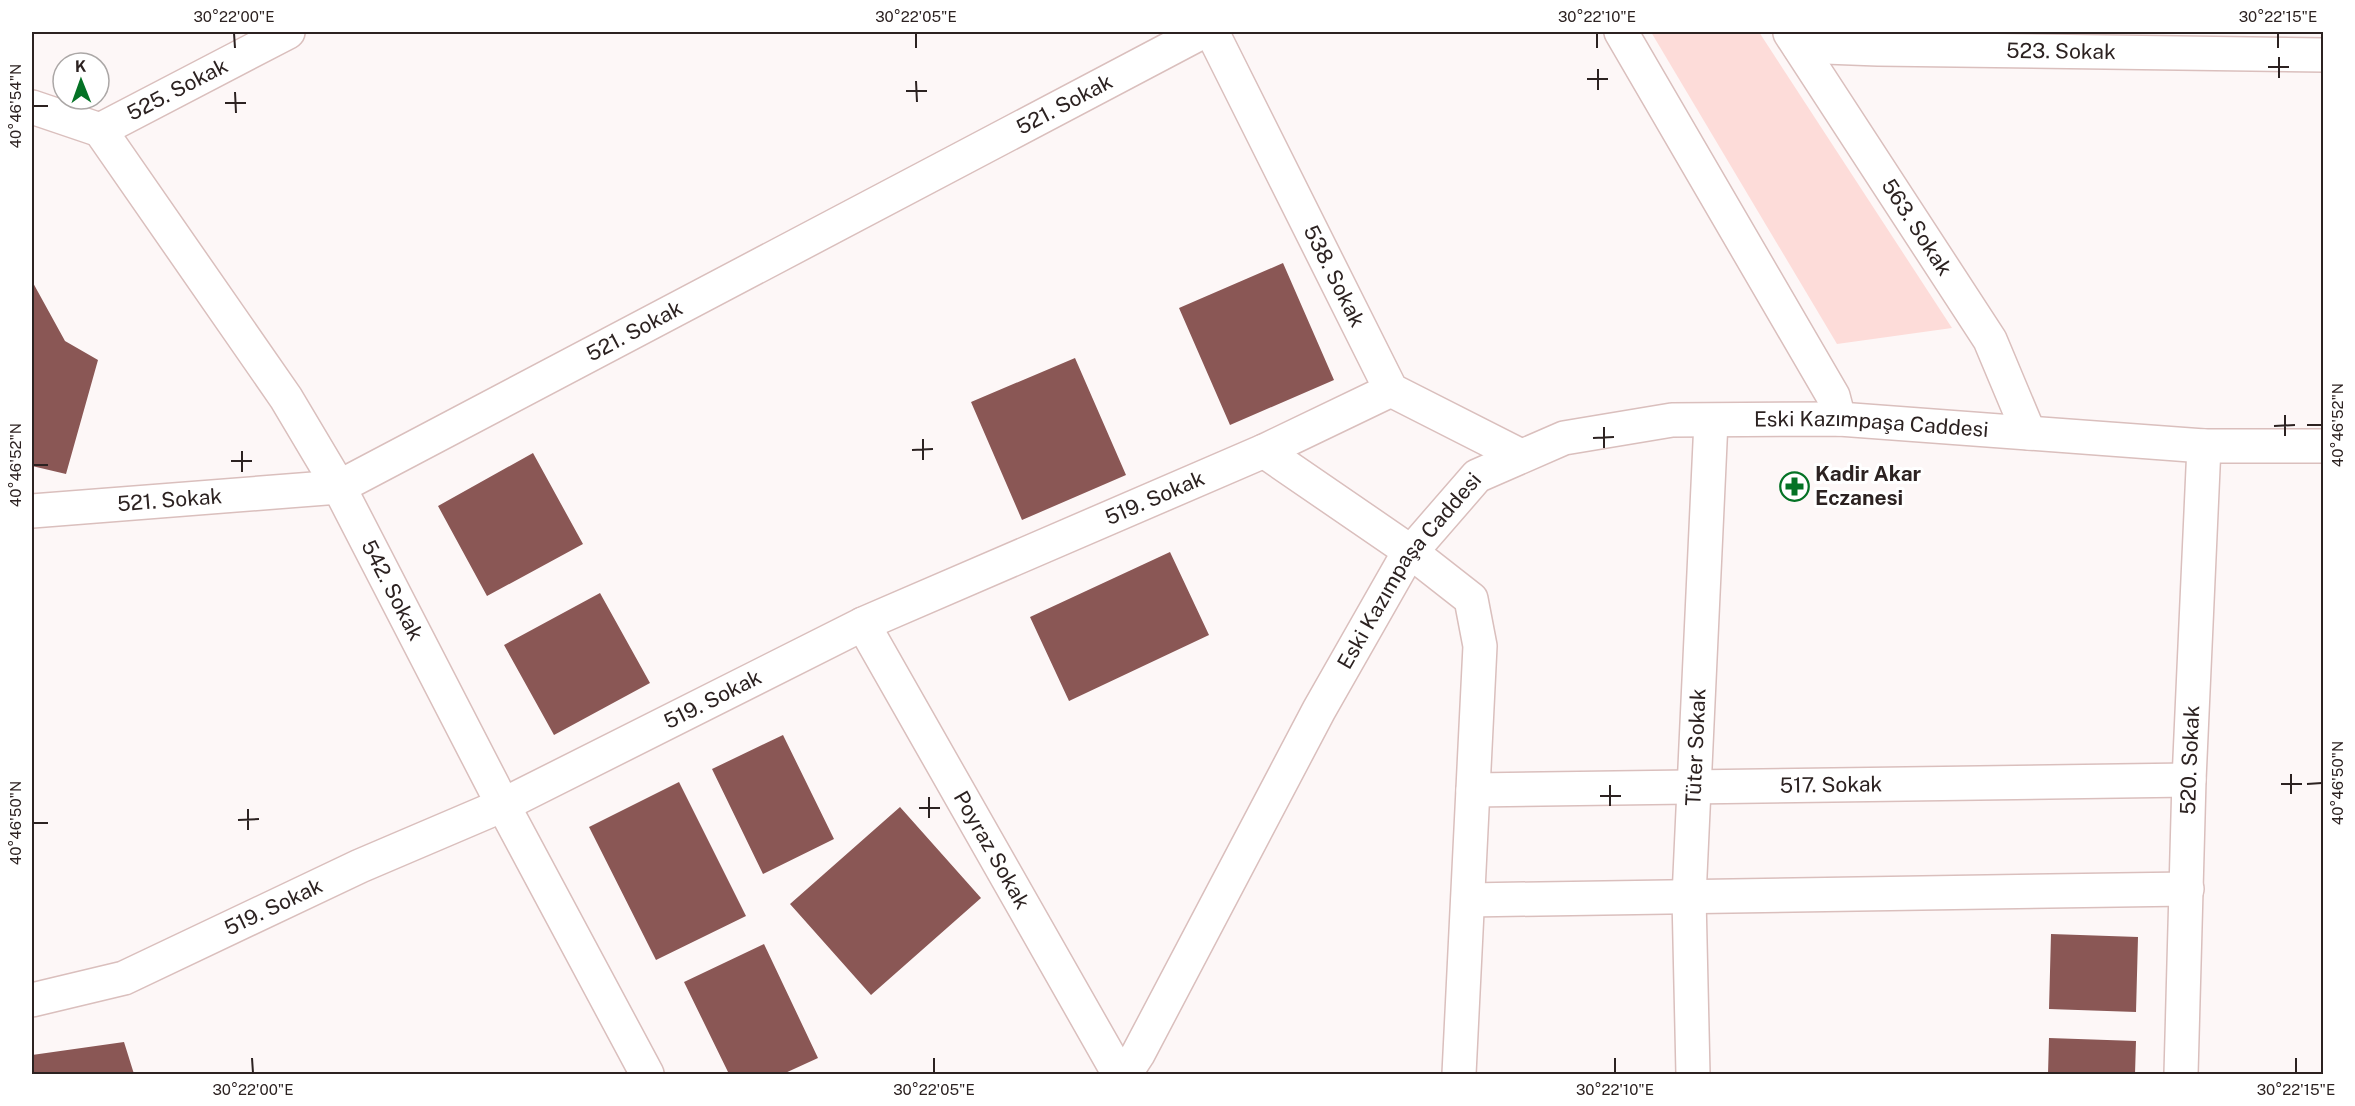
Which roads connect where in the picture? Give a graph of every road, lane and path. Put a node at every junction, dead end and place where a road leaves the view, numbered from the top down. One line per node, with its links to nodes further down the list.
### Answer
1 (288, 32): 8 (street, 525. Sokak)
2 (1202, 32): 17 (street, 521. Sokak)
3 (1212, 32): 9 (street, 538. Sokak)
4 (1621, 32): 10 (street)
5 (1794, 39): 6 (street, 523. Sokak); 12 (street, 563. Sokak)
6 (2324, 55)
7 (32, 107): 8 (street)
8 (100, 130): 17 (street, 542. Sokak)
9 (1391, 390): 15 (street, 519. Sokak); 16 (street)
10 (1839, 419): 11 (street, Eski Kazımpaşa Caddesi); 12 (street, Eski Kazımpaşa Caddesi)
11 (1711, 421): 16 (street, Eski Kazımpaşa Caddesi); 22 (street, Tüter Sokak)
12 (2029, 433): 13 (street, Eski Kazımpaşa Caddesi)
13 (2204, 446): 14 (street, Eski Kazımpaşa Caddesi); 21 (street, 520. Sokak)
14 (2324, 446)
15 (1264, 451): 19 (street); 20 (street, 519. Sokak)
16 (1521, 456): 19 (street, Eski Kazımpaşa Caddesi)
17 (339, 487): 18 (street, 521. Sokak); 24 (street, 542. Sokak)
18 (32, 511)
19 (1411, 552): 23 (street); 31 (street, Eski Kazımpaşa Caddesi)
20 (863, 624): 24 (street, 519. Sokak); 30 (street, Poyraz Sokak)
21 (2189, 780): 22 (street, 517. Sokak); 25 (street, 520. Sokak)
22 (1696, 786): 23 (street, 517. Sokak); 26 (street, Tüter Sokak)
23 (1473, 790): 27 (street)
24 (503, 805): 28 (street, 519. Sokak); 29 (street, 542. Sokak)
25 (2187, 889): 26 (street); 34 (street, 520. Sokak)
26 (1689, 897): 27 (street); 33 (street, Tüter Sokak)
27 (1468, 900): 32 (street)
28 (32, 1000)
29 (647, 1074)
30 (1119, 1074)
31 (1125, 1074)
32 (1459, 1074)
33 (1693, 1074)
34 (2181, 1074)

